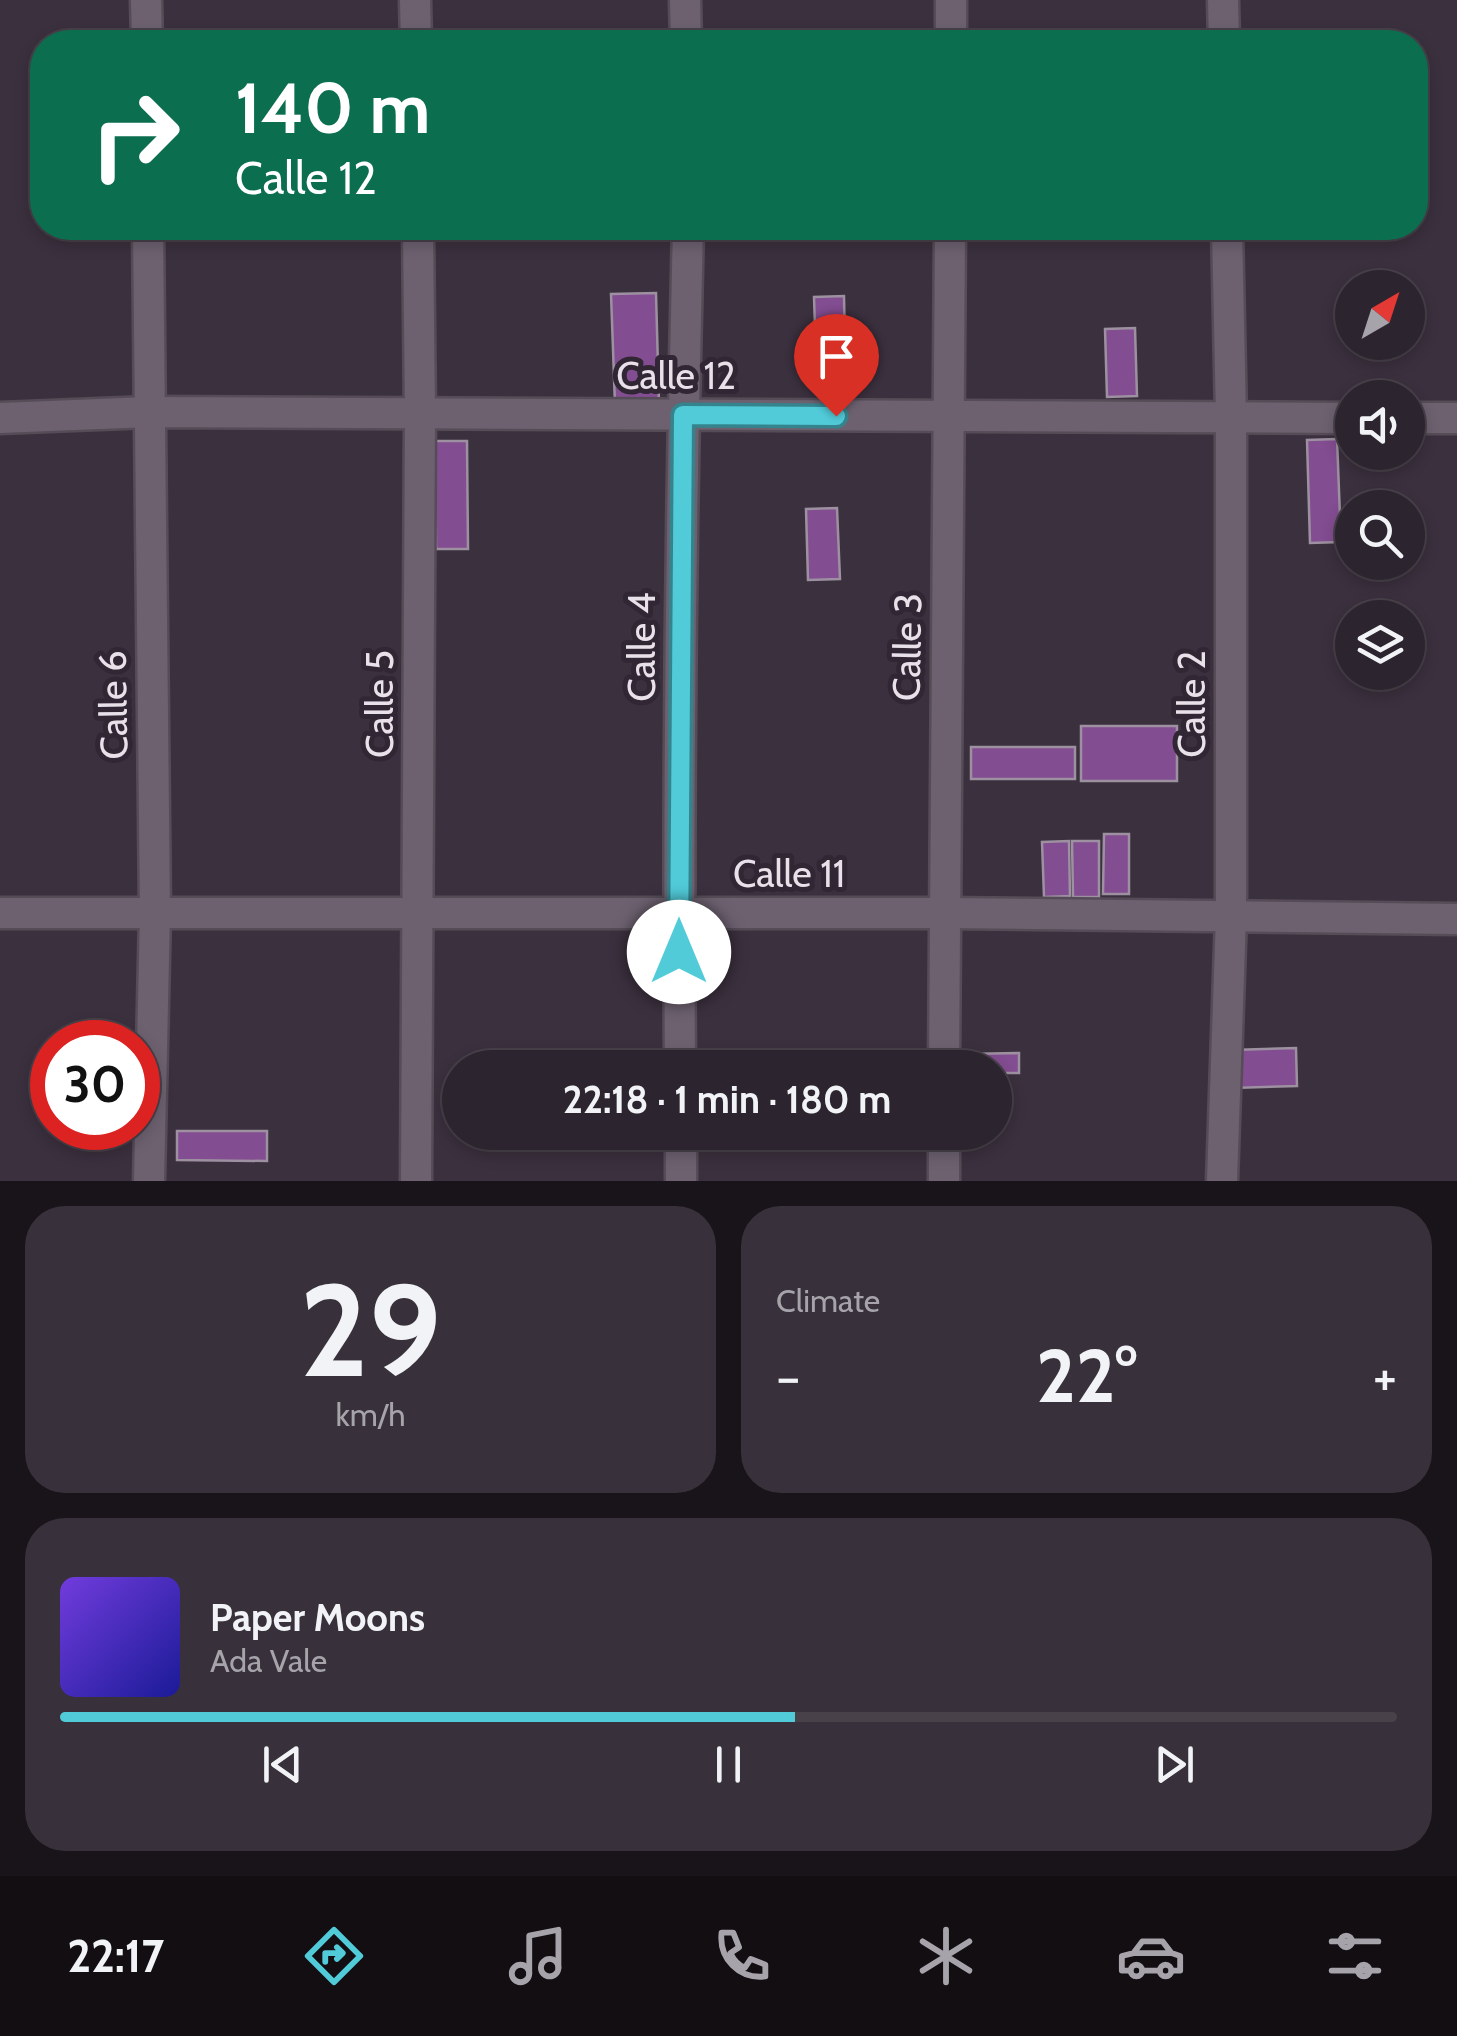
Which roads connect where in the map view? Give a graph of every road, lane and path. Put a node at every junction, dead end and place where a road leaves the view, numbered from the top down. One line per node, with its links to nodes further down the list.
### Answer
1 (146, 0): 6 (street)
2 (415, 0): 7 (street)
3 (684, 0): 8 (street)
4 (951, 0): 9 (street)
5 (1223, 0): 10 (street)
6 (147, 30)
7 (416, 30)
8 (685, 30)
9 (950, 30)
10 (1224, 30)
11 (148, 240): 16 (street, Calle 6)
12 (418, 240): 17 (street, Calle 5)
13 (688, 240): 18 (street, Calle 4)
14 (950, 240): 19 (street, Calle 3)
15 (1228, 240): 21 (street, Calle 2)
16 (149, 412): 17 (street, Calle 12); 20 (street, Calle 12); 29 (street, Calle 6)
17 (420, 413): 18 (street, Calle 12); 26 (street, Calle 5)
18 (683, 415): 19 (street, Calle 12); 27 (street, Calle 4)
19 (950, 416): 21 (street, Calle 12); 28 (street, Calle 3)
20 (0, 418)
21 (1231, 418): 22 (street, Calle 12); 30 (street, Calle 2)
22 (1335, 418)
23 (1425, 418): 24 (street)
24 (1457, 418)
25 (0, 913): 29 (street, Calle 11)
26 (419, 913): 27 (street, Calle 11); 29 (street, Calle 11); 37 (street, Calle 5)
27 (679, 913): 28 (street, Calle 11); 32 (street, Calle 4)
28 (944, 913): 30 (street, Calle 11); 33 (street, Calle 3)
29 (155, 914): 36 (street, Calle 6)
30 (1231, 916): 31 (street, Calle 11); 40 (street, Calle 2)
31 (1457, 919)
32 (680, 1050)
33 (944, 1050)
34 (681, 1150): 38 (street)
35 (944, 1150): 39 (street)
36 (149, 1181)
37 (416, 1181)
38 (682, 1181)
39 (944, 1181)
40 (1222, 1181)

